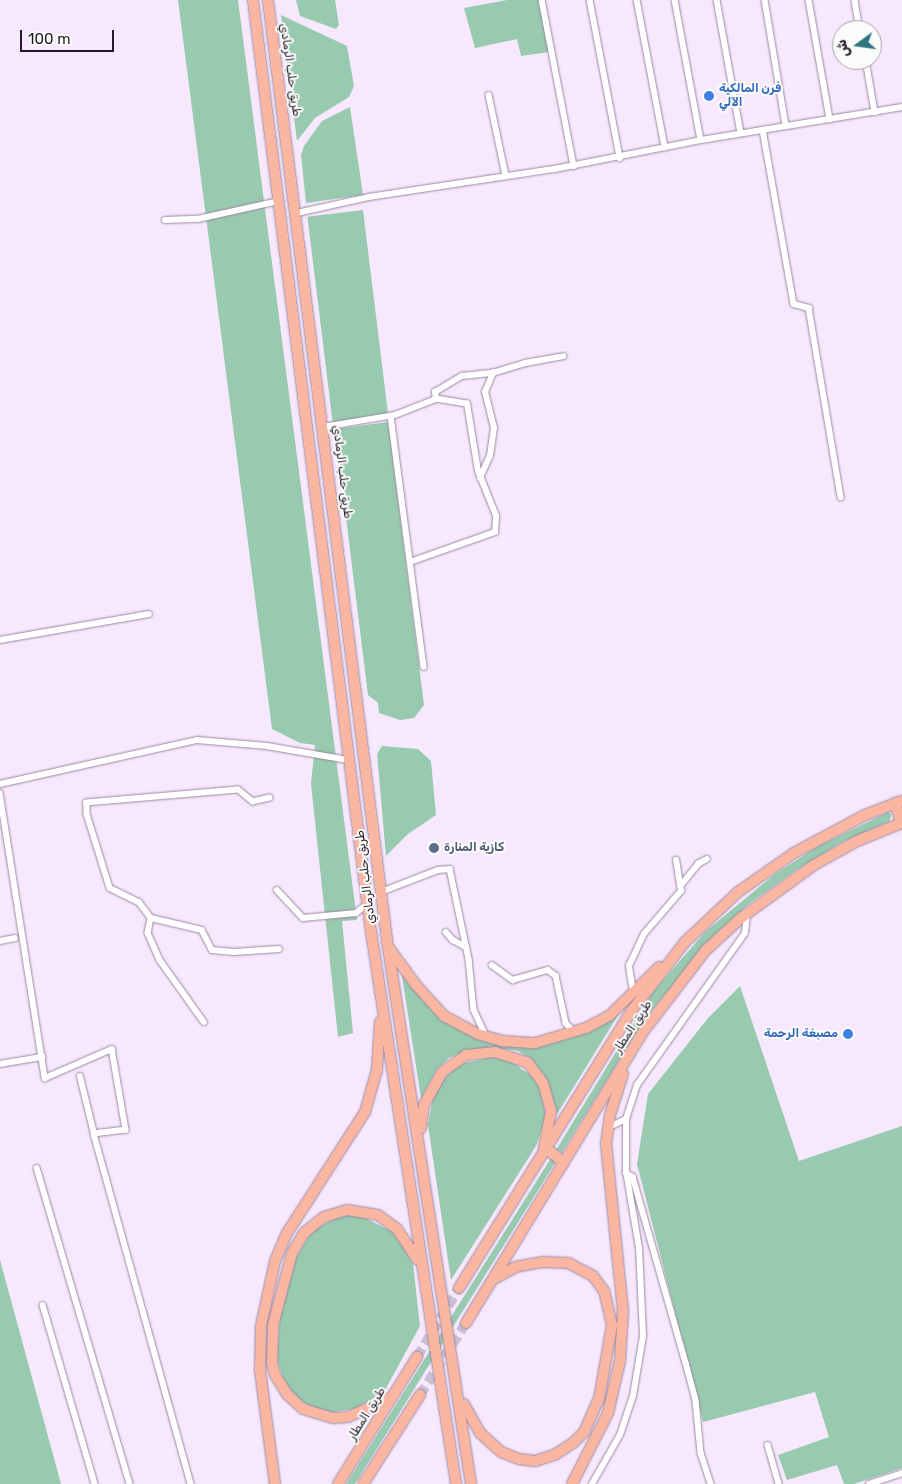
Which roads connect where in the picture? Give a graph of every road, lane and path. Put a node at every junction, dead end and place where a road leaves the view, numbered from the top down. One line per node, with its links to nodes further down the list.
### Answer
1 (253, 0): 25 (highway)
2 (268, 0): 26 (highway, طريق حلب الرمادي)
3 (542, 0): 23 (street)
4 (590, 0): 22 (street)
5 (636, 0): 21 (street)
6 (675, 0): 20 (street)
7 (717, 0): 19 (street)
8 (765, 0): 17 (street)
9 (809, 0): 16 (street)
10 (855, 0): 11 (street)
11 (858, 20)
12 (868, 70): 15 (street)
13 (489, 96): 24 (street)
14 (902, 107): 15 (street)
15 (875, 112): 16 (street)
16 (830, 119): 17 (street)
17 (786, 126): 18 (street)
18 (763, 130): 19 (street); 34 (street)
19 (741, 133): 20 (street)
20 (702, 140): 21 (street)
21 (665, 147): 22 (street)
22 (620, 158): 23 (street)
23 (574, 166): 24 (street)
24 (506, 176): 26 (street)
25 (279, 200): 27 (street); 39 (highway)
26 (297, 213): 32 (highway, طريق حلب الرمادي)
27 (165, 220)
28 (563, 356): 29 (street)
29 (493, 373): 30 (street); 33 (street)
30 (436, 399): 31 (street); 33 (street)
31 (391, 416): 32 (street); 35 (street)
32 (323, 427): 49 (highway, طريق حلب الرمادي)
33 (480, 478): 35 (street)
34 (841, 496)
35 (410, 562): 38 (street)
36 (149, 614): 37 (street)
37 (0, 640)
38 (424, 667)
39 (348, 764): 40 (street); 50 (highway)
40 (0, 784)
41 (0, 793): 66 (street)
42 (270, 798): 52 (street)
43 (898, 802): 44 (highway); 57 (highway, طريق المطار)
44 (902, 823): 51 (highway, طريق المطار)
45 (707, 859): 47 (street)
46 (676, 860): 47 (street)
47 (682, 884): 62 (street)
48 (277, 890): 50 (street)
49 (381, 892): 58 (highway, طريق حلب الرمادي); 59 (street)
50 (367, 904): 53 (highway)
51 (747, 913): 67 (highway, طريق المطار); 70 (street)
52 (151, 918): 60 (street); 63 (street)
53 (370, 925): 79 (highway); 93 (highway)
54 (446, 932): 59 (street)
55 (15, 938): 56 (street)
56 (0, 941)
57 (685, 942): 62 (highway); 74 (highway, طريق المطار)
58 (388, 947): 65 (highway); 73 (highway, طريق حلب الرمادي)
59 (466, 947): 65 (street)
60 (279, 949)
61 (492, 964): 64 (street)
62 (634, 992): 64 (highway)
63 (204, 1022)
64 (574, 1032): 65 (highway)
65 (486, 1036)
66 (42, 1057): 68 (street); 72 (street)
67 (628, 1058): 71 (highway); 75 (highway, طريق المطار)
68 (0, 1064)
69 (80, 1077): 72 (street)
70 (626, 1119): 71 (street); 78 (street)
71 (609, 1127): 98 (highway)
72 (94, 1134): 92 (street)
73 (419, 1139): 76 (highway); 85 (highway, طريق حلب الرمادي)
74 (547, 1149): 75 (highway); 76 (highway, طريق المطار)
75 (564, 1162): 80 (highway, طريق المطار)
76 (538, 1163): 81 (highway, طريق المطار)
77 (37, 1168): 91 (street)
78 (626, 1173): 99 (street); 100 (street)
79 (420, 1263): 87 (highway); 96 (highway)
80 (494, 1278): 83 (highway, طريق المطار); 85 (highway)
81 (460, 1288)
82 (43, 1305): 90 (street)
83 (466, 1323)
84 (417, 1357): 87 (highway, طريق المطار)
85 (459, 1394): 97 (highway, طريق حلب الرمادي)
86 (420, 1395): 95 (highway)
87 (391, 1398): 94 (highway, طريق المطار)
88 (768, 1444): 101 (street)
89 (902, 1473): 102 (street)
90 (95, 1484)
91 (130, 1484)
92 (191, 1484)
93 (275, 1484)
94 (338, 1484)
95 (363, 1484)
96 (456, 1484)
97 (471, 1484)
98 (572, 1484)
99 (592, 1484)
100 (711, 1484)
101 (778, 1484)
102 (869, 1484)

